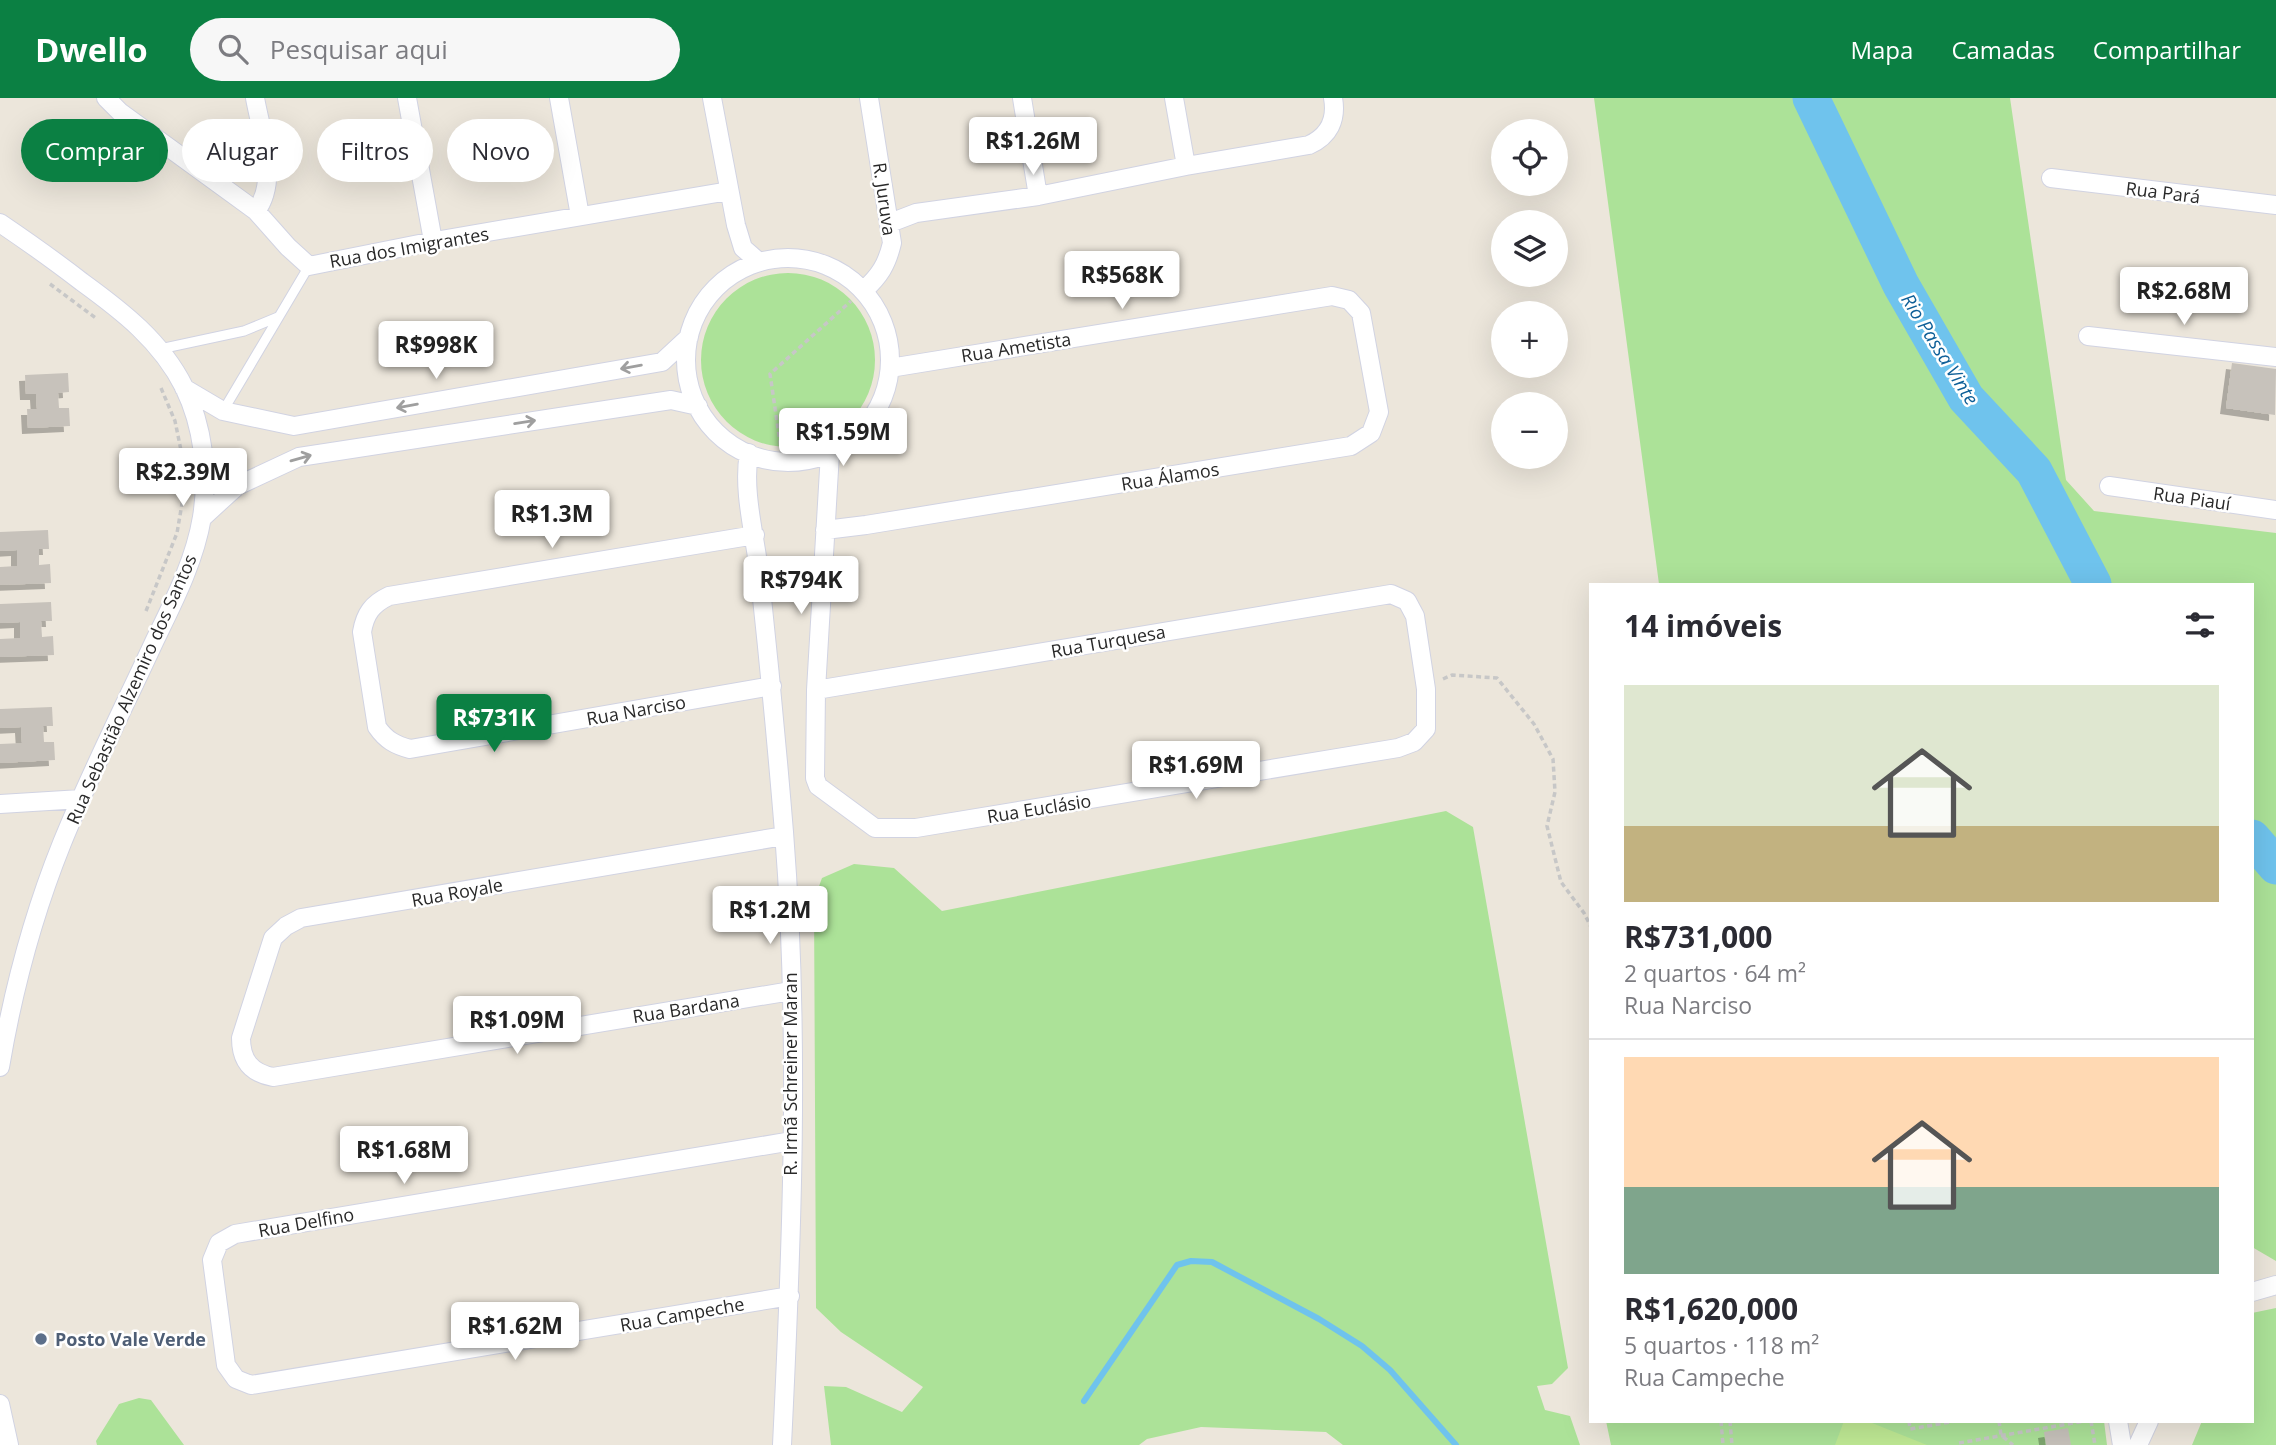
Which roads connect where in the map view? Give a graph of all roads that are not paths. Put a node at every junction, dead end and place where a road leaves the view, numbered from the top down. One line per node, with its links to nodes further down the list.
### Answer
1 (106, 98): 15 (street, Rua dos Imigrantes)
2 (255, 98): 15 (street)
3 (407, 98): 19 (street)
4 (559, 98): 16 (street)
5 (712, 98): 12 (street)
6 (869, 98): 18 (street, R. Juruva)
7 (1022, 98): 13 (street)
8 (1174, 98): 10 (street)
9 (1333, 98): 10 (street)
10 (1186, 166): 13 (street)
11 (2051, 178): 14 (street, Rua Pará)
12 (729, 191): 16 (street, Rua dos Imigrantes); 20 (street)
13 (1038, 196): 18 (street)
14 (2276, 205)
15 (256, 211): 21 (street, Rua dos Imigrantes)
16 (580, 216): 19 (street, Rua dos Imigrantes)
17 (0, 223): 27 (street, Rua Sebastião Alzemiro dos Santos)
18 (890, 223): 22 (street, R. Juruva)
19 (433, 242): 21 (street, Rua dos Imigrantes)
20 (759, 262): 22 (street); 26 (street)
21 (309, 266): 24 (lane)
22 (863, 291): 29 (street)
23 (1349, 300): 29 (street, Rua Ametista); 38 (street, Rua Álamos)
24 (278, 317): 27 (lane); 32 (lane)
25 (2088, 336): 28 (street)
26 (689, 337): 31 (street); 32 (street, one-way to 32)
27 (160, 349): 30 (street, Rua Sebastião Alzemiro dos Santos)
28 (2276, 356)
29 (890, 368): 34 (street)
30 (184, 388): 32 (street); 37 (street, Rua Sebastião Alzemiro dos Santos)
31 (698, 406): 33 (street); 37 (street, one-way to 31)
32 (223, 411)
33 (749, 453): 34 (street); 39 (street, R. Irmã Schreiner Maran)
34 (830, 453): 38 (street)
35 (2109, 486): 36 (street, Rua Piauí)
36 (2276, 510)
37 (202, 518): 43 (street, Rua Sebastião Alzemiro dos Santos)
38 (825, 530): 42 (street)
39 (755, 536): 41 (street, R. Irmã Schreiner Maran); 41 (street, Rua Narciso)
40 (1400, 596): 42 (street, Rua Turquesa); 42 (street, Rua Euclásio)
41 (772, 686): 45 (street, R. Irmã Schreiner Maran)
42 (816, 690)
43 (81, 799): 44 (street); 47 (street, Rua Sebastião Alzemiro dos Santos)
44 (0, 804)
45 (784, 836): 46 (street, R. Irmã Schreiner Maran); 48 (street, Rua Royale)
46 (791, 990): 48 (street, Rua Bardana); 49 (street, R. Irmã Schreiner Maran)
47 (0, 1067)
48 (252, 1069)
49 (792, 1140): 52 (street, R. Irmã Schreiner Maran); 53 (street, Rua Delfino)
50 (2276, 1285): 51 (street)
51 (2254, 1291)
52 (790, 1296): 53 (street, Rua Campeche); 58 (street, R. Irmã Schreiner Maran)
53 (243, 1383)
54 (0, 1405): 57 (street)
55 (2118, 1423): 59 (street)
56 (2148, 1423): 60 (street)
57 (9, 1445)
58 (782, 1445)
59 (2122, 1445)
60 (2138, 1445)

